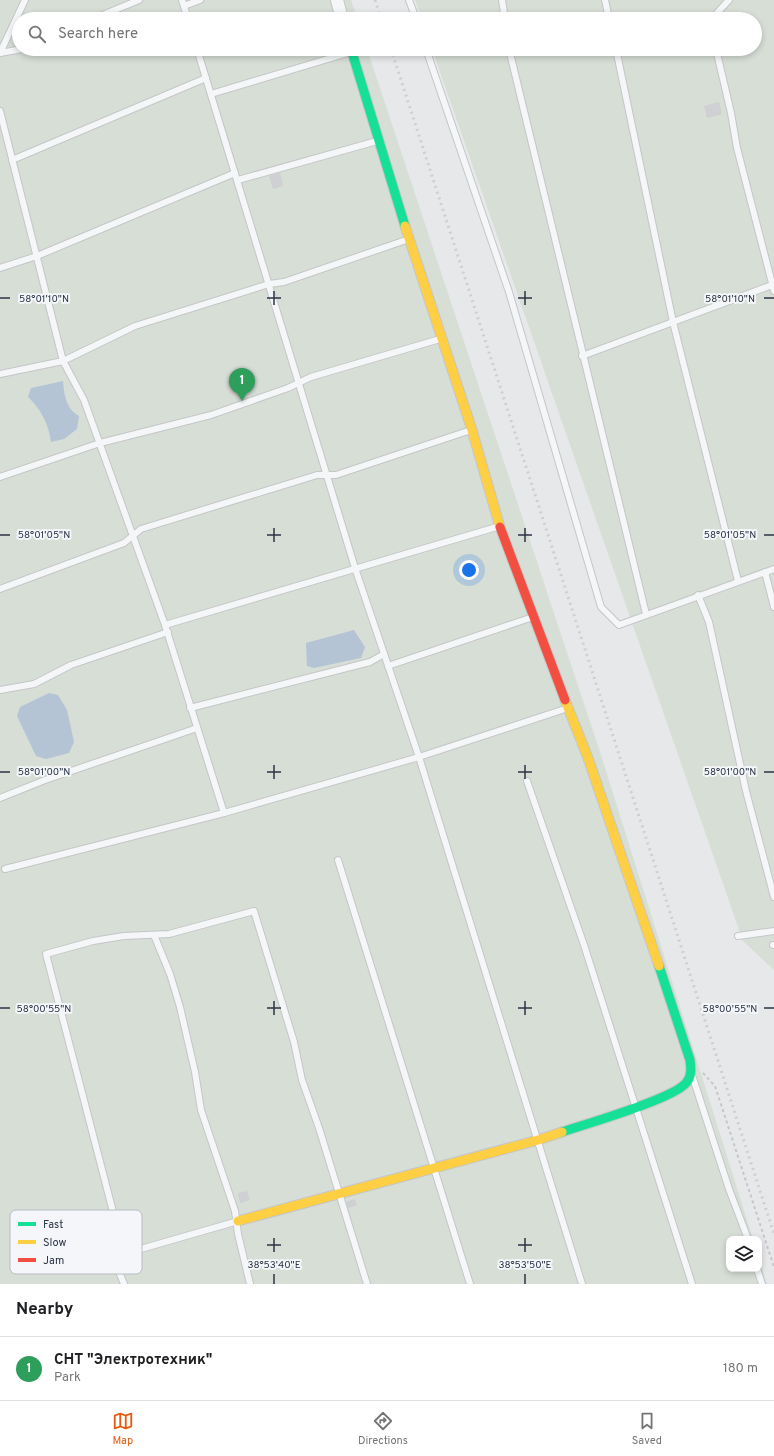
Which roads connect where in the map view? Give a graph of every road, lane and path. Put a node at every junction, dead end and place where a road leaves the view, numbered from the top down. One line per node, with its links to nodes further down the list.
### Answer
1 (25, 0): 10 (lane)
2 (139, 0): 11 (lane)
3 (200, 0): 9 (lane)
4 (336, 0): 12 (street)
5 (409, 0): 13 (lane)
6 (502, 0): 14 (lane)
7 (605, 0): 15 (lane)
8 (729, 0): 16 (lane)
9 (183, 3)
10 (19, 12)
11 (111, 12)
12 (340, 12)
13 (413, 12)
14 (504, 12)
15 (608, 12)
16 (719, 12)
17 (12, 28): 19 (lane)
18 (12, 51): 19 (lane)
19 (0, 53)
20 (199, 56): 27 (lane)
21 (332, 56): 28 (lane)
22 (353, 56): 30 (street)
23 (428, 56): 59 (lane)
24 (511, 56): 42 (lane)
25 (617, 56): 40 (lane)
26 (718, 56): 38 (lane)
27 (206, 78): 28 (lane); 31 (lane)
28 (211, 94): 32 (lane)
29 (0, 111): 31 (lane)
30 (378, 141): 33 (lane); 34 (street)
31 (12, 160): 35 (lane)
32 (235, 173): 33 (lane); 35 (lane)
33 (238, 180): 37 (lane)
34 (409, 239): 37 (lane); 41 (street)
35 (37, 256): 36 (lane); 43 (lane)
36 (0, 268)
37 (269, 284): 43 (lane); 45 (lane)
38 (772, 285): 39 (lane); 40 (lane)
39 (774, 291)
40 (673, 322): 42 (lane); 55 (lane)
41 (442, 338): 45 (lane); 46 (street)
42 (582, 356): 59 (lane)
43 (63, 361): 44 (lane); 47 (lane)
44 (0, 374)
45 (299, 383): 47 (lane); 48 (lane)
46 (472, 430): 48 (lane); 50 (street)
47 (100, 443): 49 (lane); 51 (lane)
48 (327, 475): 51 (lane); 52 (lane)
49 (0, 477)
50 (500, 526): 52 (lane); 60 (street)
51 (133, 535): 56 (lane); 61 (lane)
52 (355, 568): 61 (lane); 63 (lane)
53 (774, 569): 54 (lane)
54 (765, 572): 55 (lane); 58 (lane)
55 (738, 581): 57 (lane)
56 (0, 589)
57 (698, 595): 59 (lane); 75 (lane)
58 (774, 607)
59 (646, 614)
60 (533, 617): 64 (lane); 67 (street)
61 (165, 625): 62 (lane)
62 (168, 632): 65 (lane); 66 (lane)
63 (384, 654): 64 (lane); 66 (lane)
64 (388, 666): 69 (lane)
65 (0, 690)
66 (190, 708): 68 (lane)
67 (570, 708): 69 (lane); 79 (street)
68 (197, 728): 71 (lane); 72 (lane)
69 (419, 756): 72 (lane); 81 (lane)
70 (527, 781): 80 (lane)
71 (0, 798)
72 (224, 813): 74 (lane)
73 (338, 860): 82 (lane)
74 (5, 869)
75 (774, 897)
76 (774, 931): 78 (lane)
77 (154, 936): 83 (lane); 84 (lane); 85 (lane)
78 (738, 936)
79 (691, 1071): 80 (street); 86 (lane); 88 (path)
80 (635, 1105): 81 (street); 96 (lane)
81 (538, 1140): 82 (street); 95 (lane)
82 (434, 1168): 83 (street); 94 (lane)
83 (339, 1195): 85 (street); 93 (lane)
84 (113, 1210)
85 (238, 1221): 87 (lane); 92 (lane)
86 (747, 1236)
87 (142, 1249)
88 (774, 1267)
89 (758, 1272): 97 (lane)
90 (120, 1274): 91 (lane)
91 (124, 1284)
92 (250, 1284)
93 (367, 1284)
94 (470, 1284)
95 (582, 1284)
96 (692, 1284)
97 (762, 1284)

